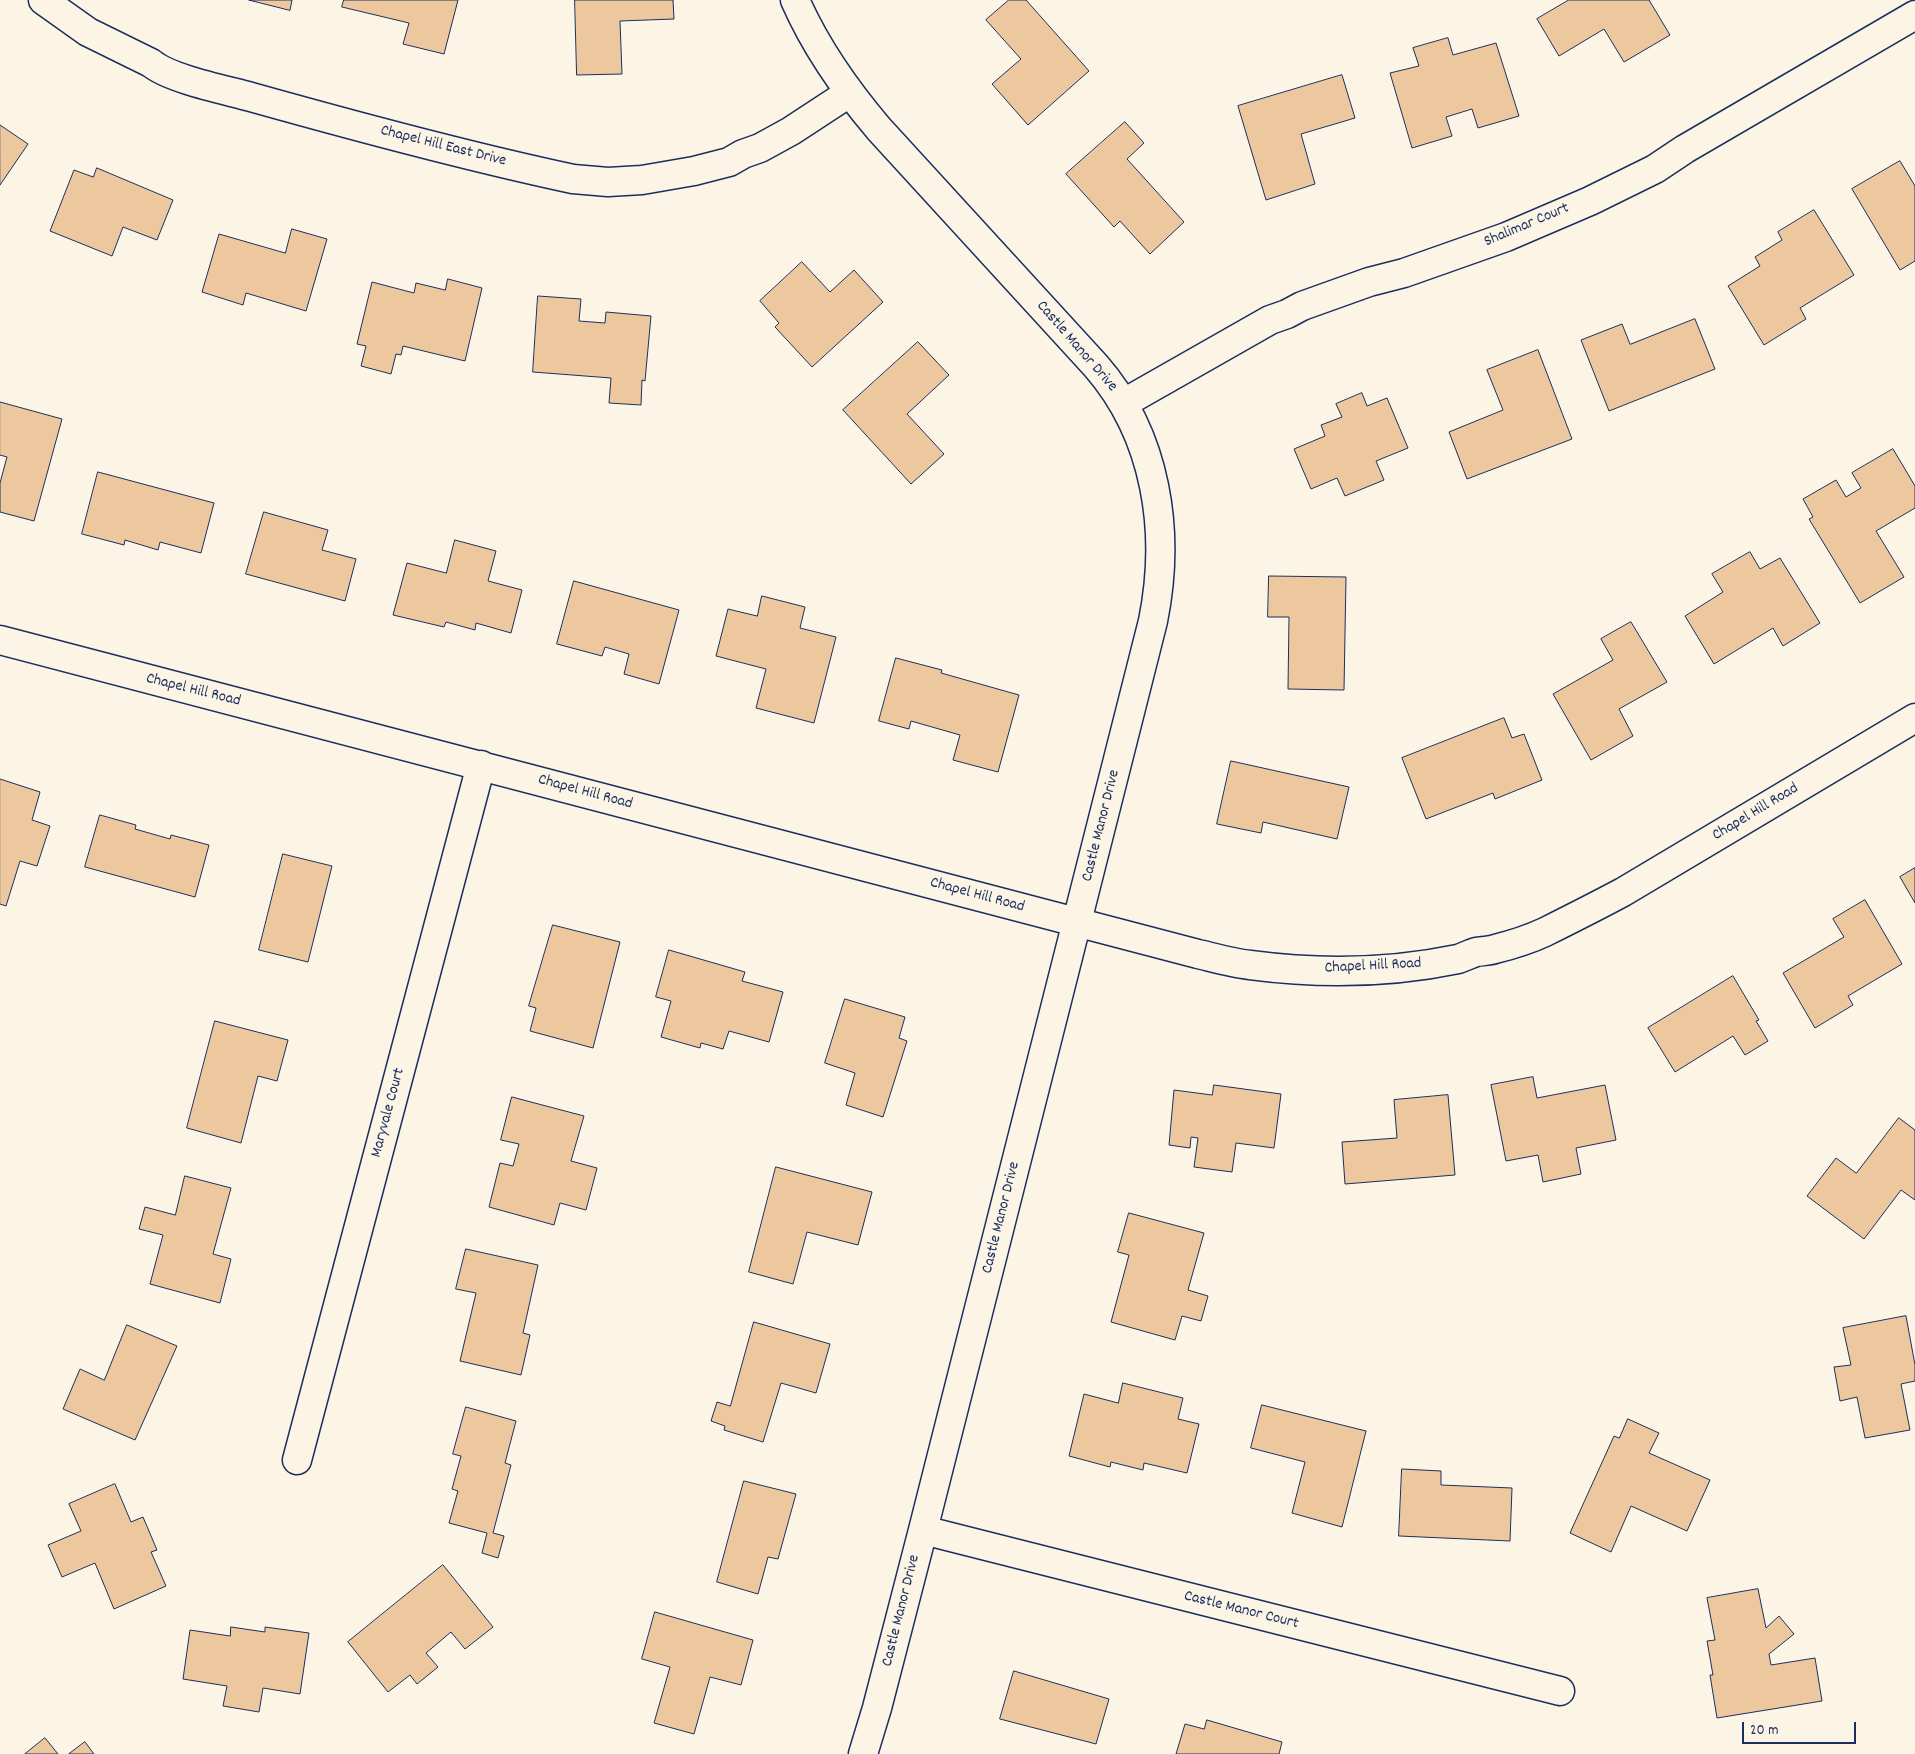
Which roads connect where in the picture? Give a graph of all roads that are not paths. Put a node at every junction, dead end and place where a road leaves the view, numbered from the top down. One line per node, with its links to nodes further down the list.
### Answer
1 (43, 0): 4 (street, Chapel Hill East Drive)
2 (795, 0): 4 (street, Castle Manor Drive)
3 (1915, 15): 5 (street, Shalimar Court)
4 (849, 93): 5 (street, Castle Manor Drive)
5 (1124, 403): 9 (street, Castle Manor Drive)
6 (0, 640): 8 (street, Chapel Hill Road)
7 (1915, 718): 9 (street, Chapel Hill Road)
8 (481, 765): 9 (street, Chapel Hill Road); 10 (street, Maryvale Court)
9 (1077, 923): 11 (street, Castle Manor Drive)
10 (297, 1460)
11 (923, 1530): 12 (street, Castle Manor Court); 13 (street, Castle Manor Drive)
12 (1560, 1691)
13 (863, 1754)

